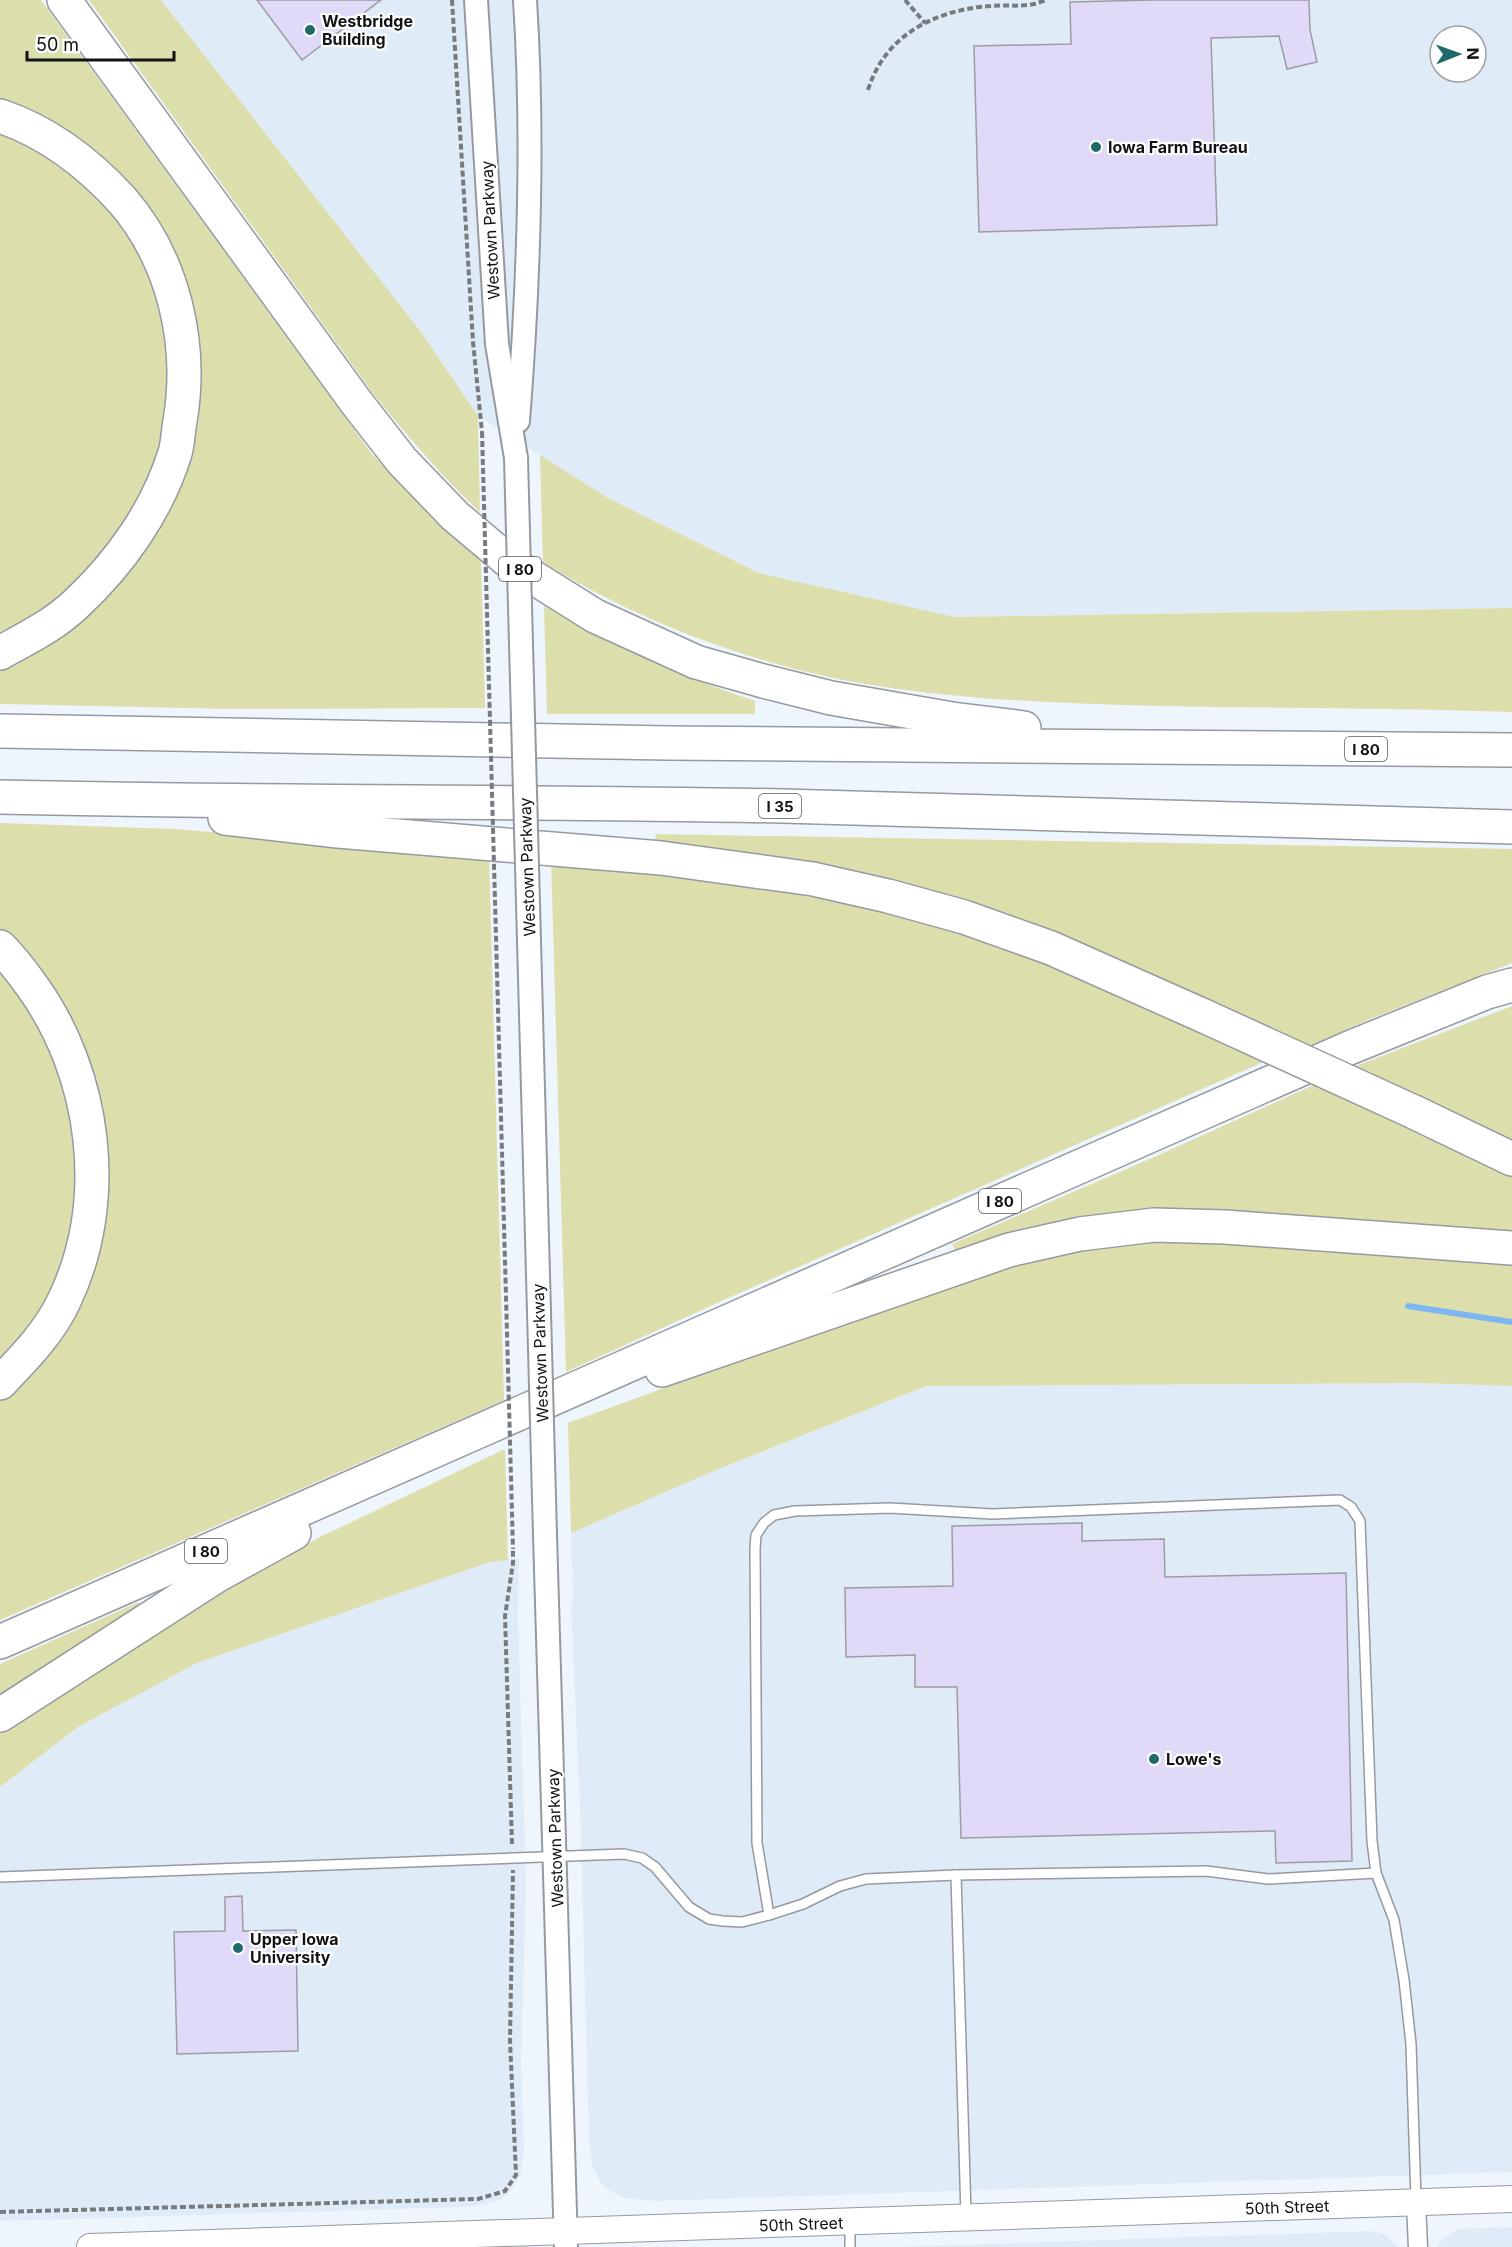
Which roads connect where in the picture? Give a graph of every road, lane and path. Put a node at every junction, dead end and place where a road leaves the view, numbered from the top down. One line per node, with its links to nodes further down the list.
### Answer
1 (64, 0): 13 (highway, I 80)
2 (452, 0): 25 (path, bridge)
3 (476, 0): 10 (street, Westown Parkway)
4 (525, 0): 10 (street, Westown Parkway)
5 (905, 0): 7 (path)
6 (1045, 0): 7 (path)
7 (925, 23): 8 (path)
8 (868, 90)
9 (0, 116): 11 (highway)
10 (516, 458): 28 (street, Westown Parkway, bridge)
11 (0, 653)
12 (0, 731): 13 (highway)
13 (1220, 747): 14 (highway, I 80)
14 (1512, 750)
15 (0, 797): 16 (highway, I 35)
16 (47, 798): 17 (highway, I 35); 20 (highway, bridge)
17 (1512, 827)
18 (0, 948): 22 (highway)
19 (1512, 984): 23 (highway, I 80)
20 (1512, 1159)
21 (1512, 1248): 23 (highway)
22 (0, 1383)
23 (492, 1424): 24 (highway, I 80)
24 (412, 1460): 26 (highway, I 80); 27 (highway)
25 (513, 1549)
26 (0, 1642)
27 (0, 1715)
28 (555, 1857): 31 (lane); 32 (lane); 39 (street, Westown Parkway)
29 (1376, 1873): 30 (lane); 32 (lane); 35 (lane)
30 (956, 1875): 32 (lane); 37 (lane)
31 (0, 1877)
32 (769, 1915)
33 (516, 2175): 36 (path)
34 (1512, 2199): 35 (main road, 50th Street)
35 (1416, 2203): 37 (main road, 50th Street); 42 (street)
36 (0, 2212)
37 (966, 2218): 38 (main road, 50th Street)
38 (850, 2235): 39 (main road, 50th Street)
39 (566, 2240): 41 (main road, 50th Street)
40 (90, 2247): 41 (main road, 50th Street)
41 (115, 2247)
42 (1418, 2247)

